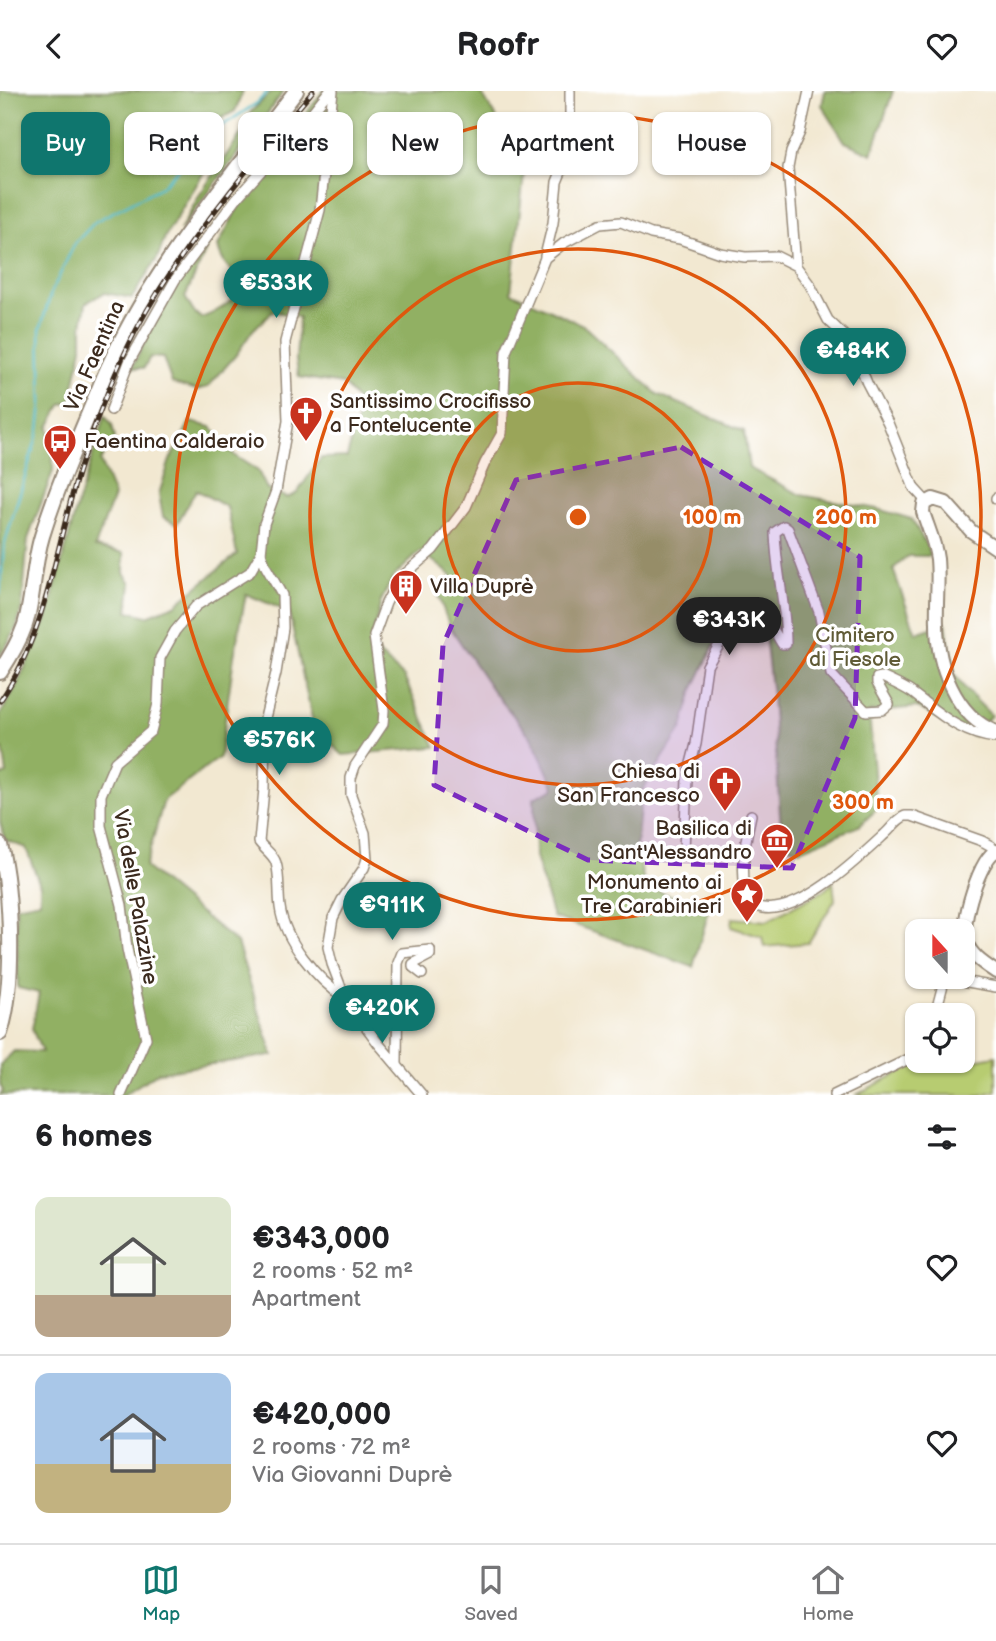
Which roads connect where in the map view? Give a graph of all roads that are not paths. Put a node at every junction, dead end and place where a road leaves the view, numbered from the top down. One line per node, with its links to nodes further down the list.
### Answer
1 (296, 91): 11 (main road, Via Faentina)
2 (331, 91): 7 (street, Via Faentina); 10 (street)
3 (570, 91): 5 (street)
4 (809, 91): 6 (street)
5 (545, 258): 6 (street); 26 (street)
6 (796, 266): 8 (street)
7 (111, 410)
8 (926, 501): 9 (street); 12 (street)
9 (996, 548)
10 (261, 553): 26 (street); 30 (street, Via delle Palazzine)
11 (0, 672)
12 (996, 732)
13 (996, 738): 16 (street)
14 (751, 815): 17 (street)
15 (0, 845): 27 (main road)
16 (684, 850)
17 (996, 852): 19 (street)
18 (996, 860): 19 (street)
19 (980, 876): 20 (street)
20 (966, 919)
21 (975, 956): 22 (street)
22 (996, 972)
23 (422, 974): 29 (street)
24 (975, 983): 25 (street)
25 (996, 987)
26 (345, 998): 29 (street)
27 (0, 1033)
28 (905, 1061): 32 (street)
29 (397, 1065): 31 (street)
30 (121, 1095)
31 (422, 1095)
32 (834, 1095)

